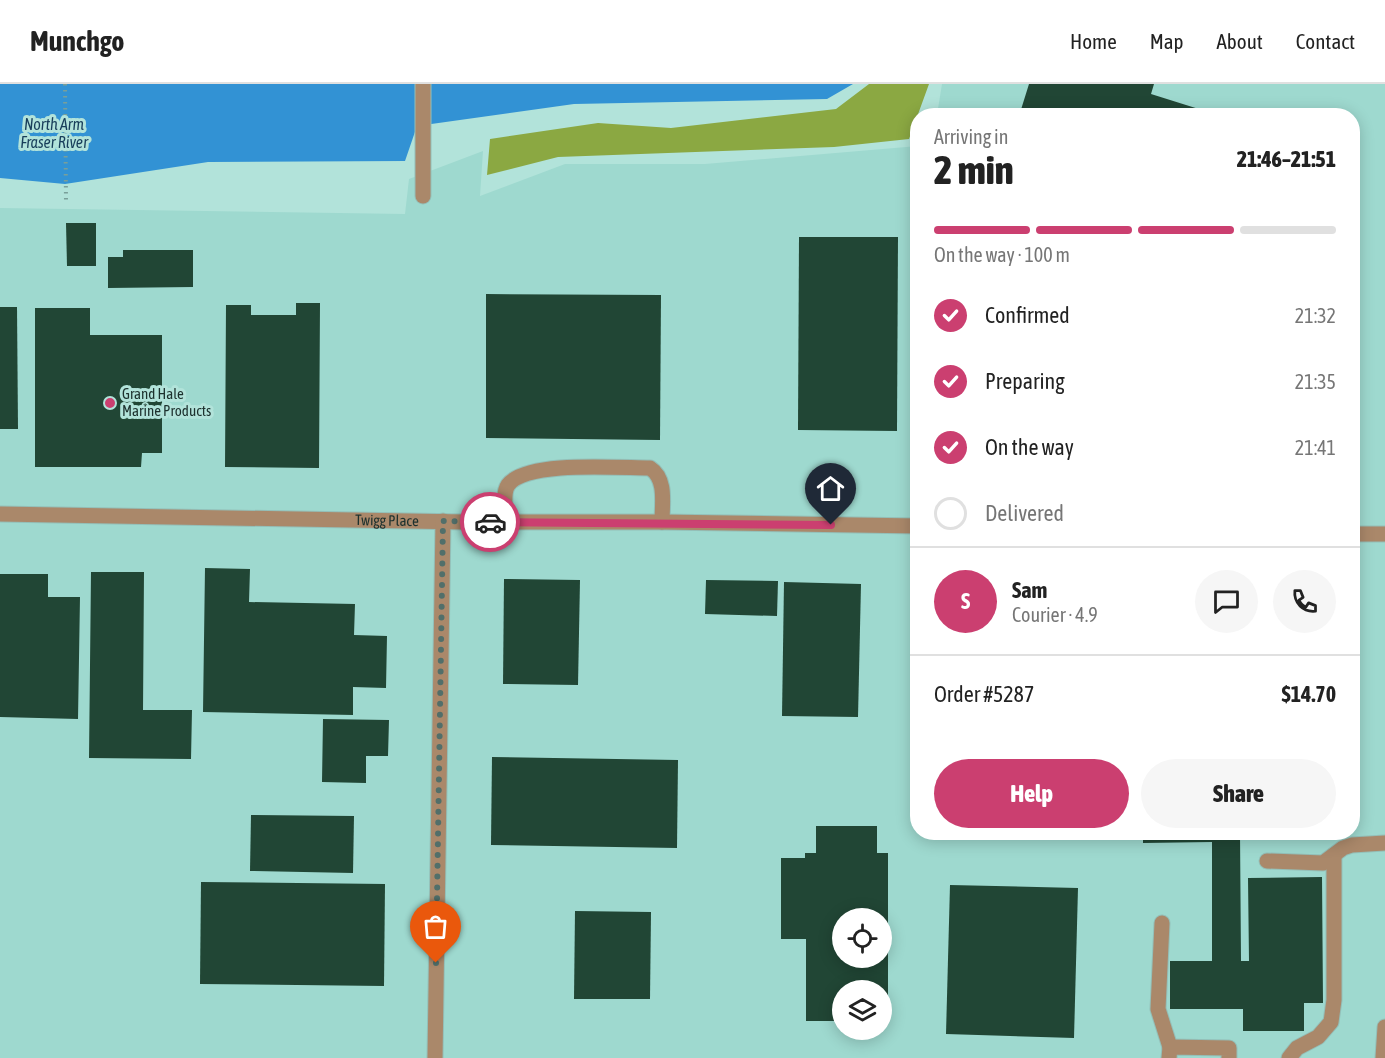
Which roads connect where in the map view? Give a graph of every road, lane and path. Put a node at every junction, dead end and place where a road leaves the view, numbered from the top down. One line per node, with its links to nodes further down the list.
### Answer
1 (65, 84): 4 (path)
2 (423, 84): 3 (street)
3 (423, 196)
4 (66, 202)
5 (0, 513): 6 (street, Twigg Place)
6 (443, 521): 7 (street, Twigg Place); 18 (street)
7 (506, 522): 8 (street, Twigg Place); 8 (street)
8 (662, 522): 9 (street, Twigg Place)
9 (910, 526)
10 (1360, 534): 11 (street)
11 (1385, 534)
12 (1385, 843): 13 (street)
13 (1334, 855): 14 (street); 20 (street)
14 (1267, 861)
15 (1162, 923): 17 (street)
16 (1385, 1027): 21 (street)
17 (1169, 1053): 19 (street)
18 (435, 1058)
19 (1229, 1058)
20 (1289, 1058)
21 (1383, 1058)

